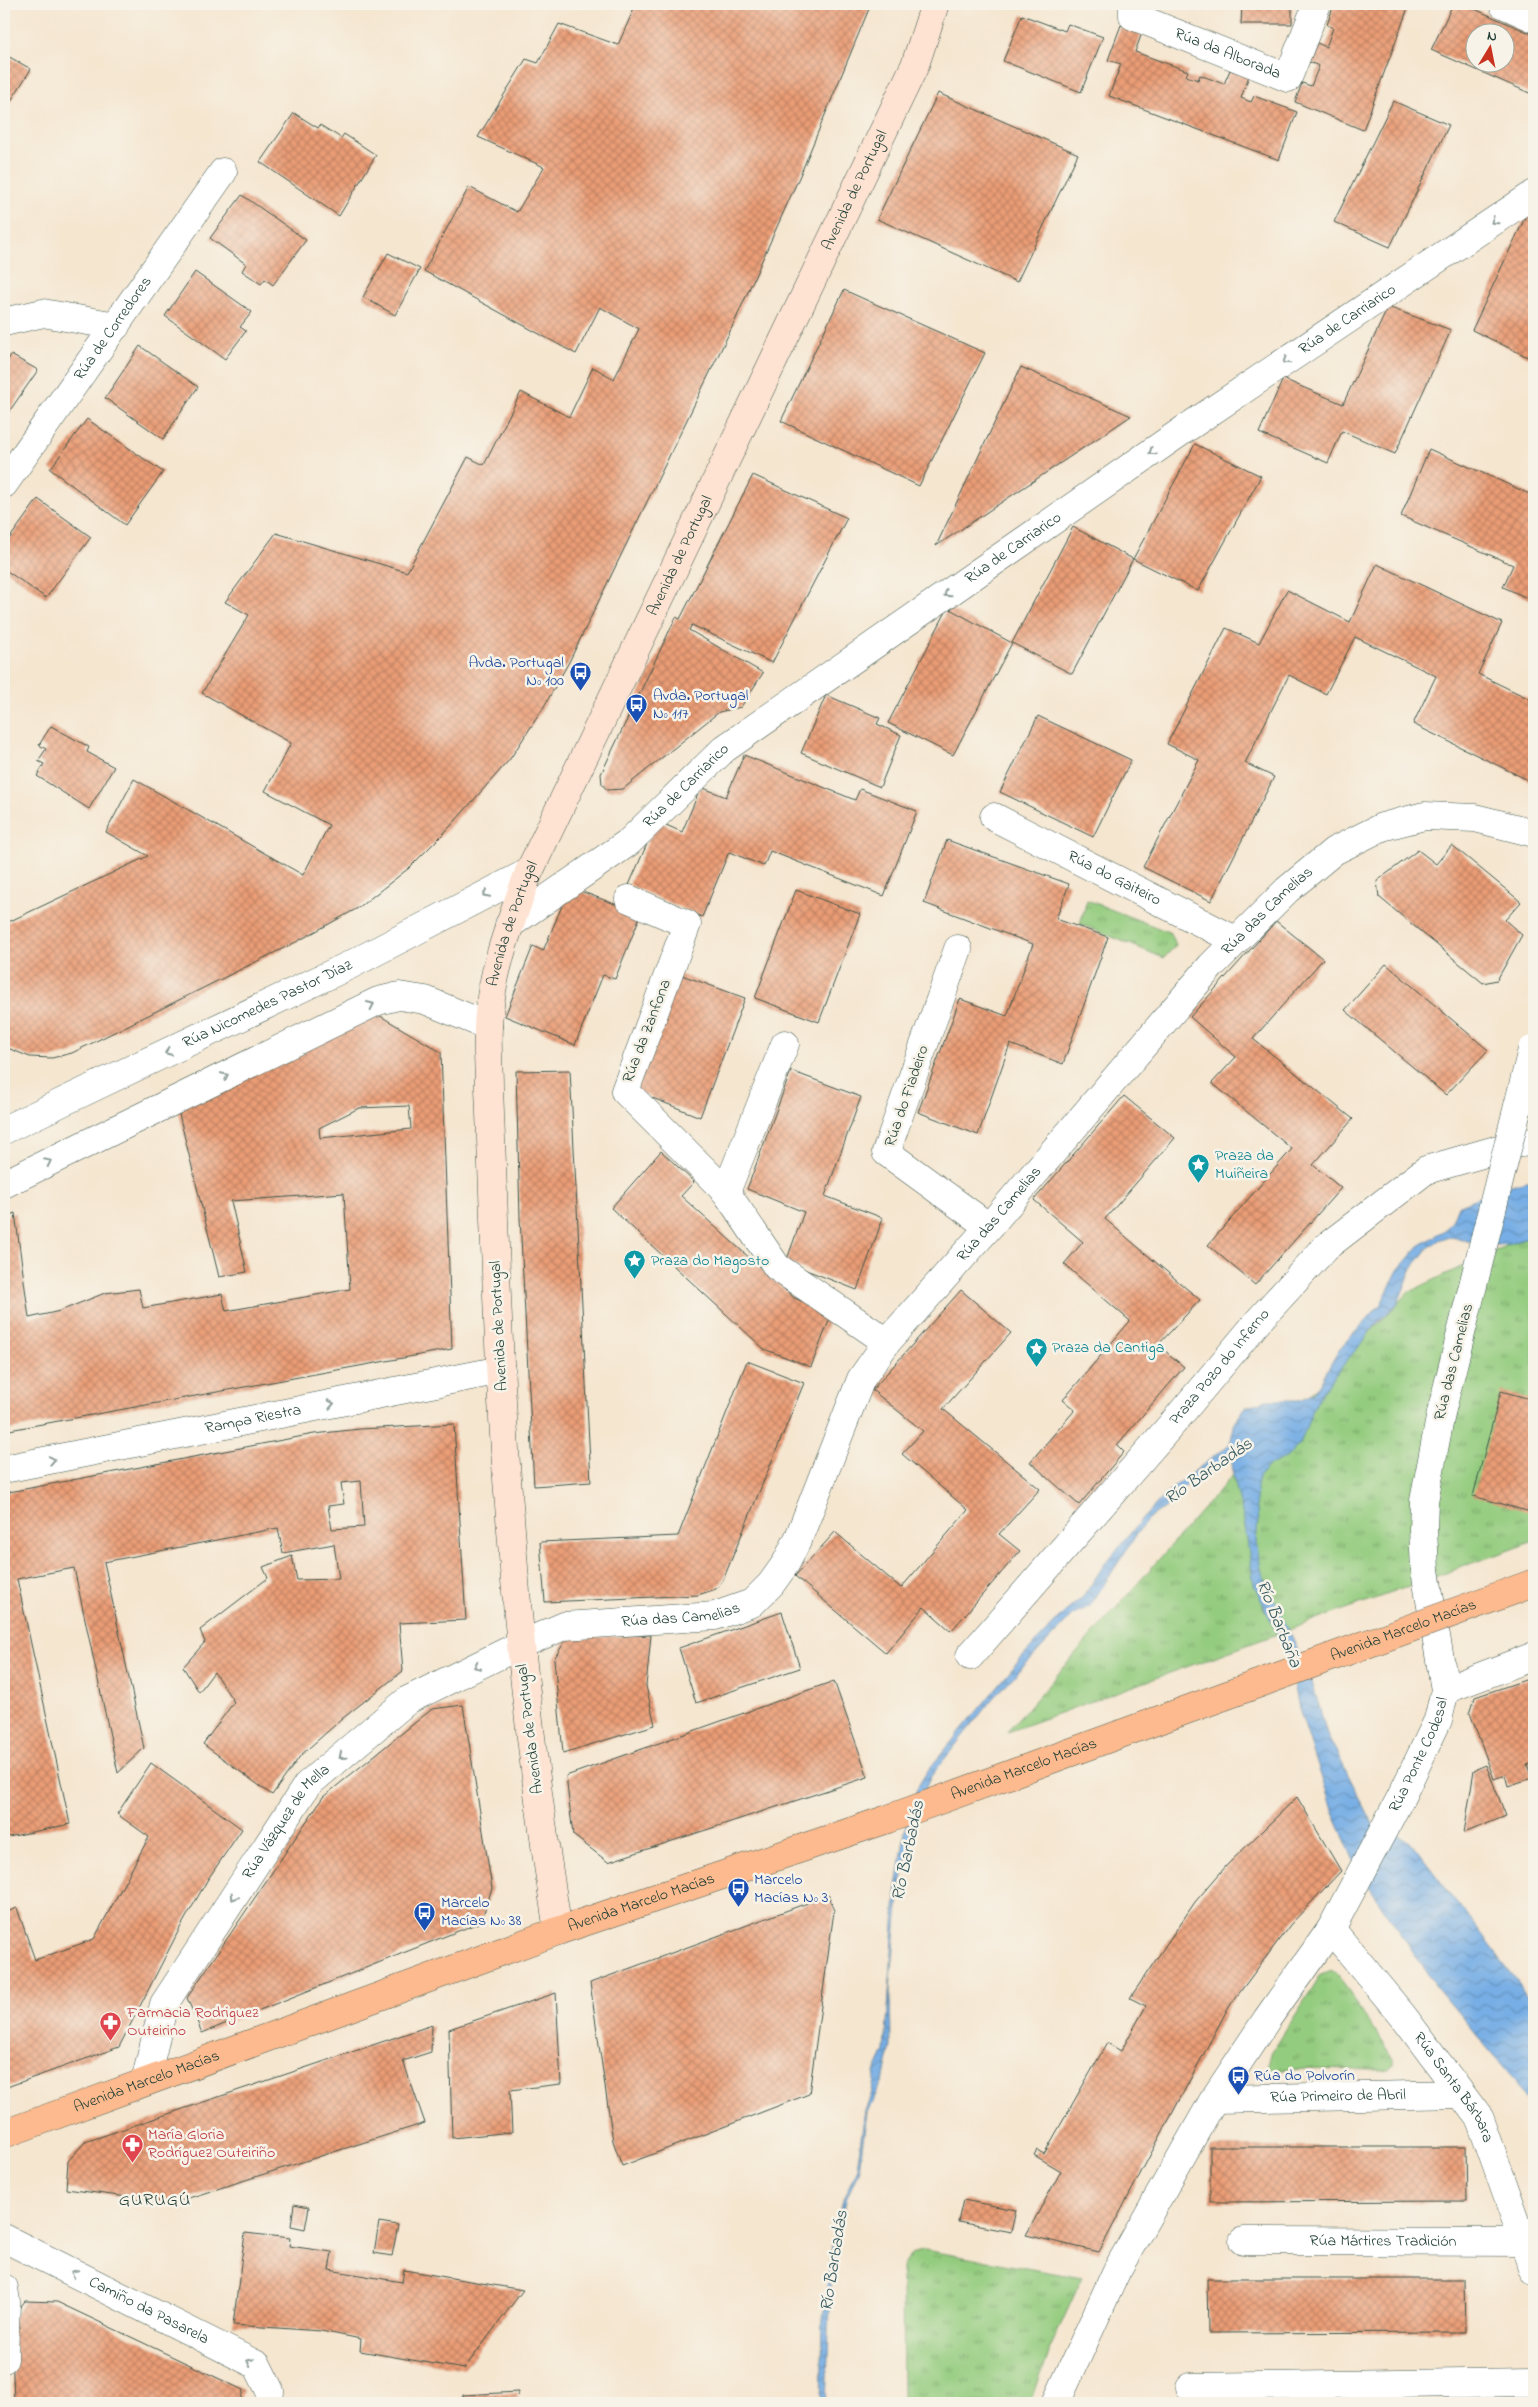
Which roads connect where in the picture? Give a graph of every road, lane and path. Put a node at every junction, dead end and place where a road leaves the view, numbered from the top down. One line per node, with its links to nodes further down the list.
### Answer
1 (935, 4): 13 (street, Avenida de Portugal)
2 (1133, 4): 3 (street, Rúa da Alborada)
3 (1317, 4)
4 (1503, 4): 5 (street)
5 (1534, 18)
6 (223, 172): 9 (street, Rúa de Corredores)
7 (1534, 194): 15 (street, Rúa de Carriarico, one-way to 15)
8 (4, 322): 9 (street)
9 (116, 326): 10 (street, Rúa de Corredores)
10 (4, 484)
11 (994, 817): 16 (street, Rúa do Gaiteiro)
12 (1534, 833): 16 (street, Rúa das Camelias)
13 (529, 872): 15 (street, Avenida de Portugal); 21 (street, Rúa Nicomedes Pastor Díaz, one-way to 21)
14 (629, 899): 24 (street, Rúa da Zanfona)
15 (509, 925): 18 (street, Avenida de Portugal)
16 (1235, 940): 25 (street, Rúa das Camelias)
17 (958, 949): 25 (street, Rúa do Fiadeiro)
18 (488, 1026): 23 (street, one-way to 18); 27 (street, Avenida de Portugal)
19 (785, 1044): 24 (street)
20 (1533, 1044): 33 (street, Rúa das Camelias, bridge)
21 (4, 1130)
22 (1527, 1142): 31 (street, Praza Pozo do Inferno)
23 (4, 1184)
24 (726, 1192): 26 (street, Rúa da Zanfona)
25 (989, 1227): 26 (street, Rúa das Camelias)
26 (887, 1342): 30 (street, Rúa das Camelias)
27 (501, 1370): 28 (street, Rampa Riestra, one-way to 27); 30 (street, Avenida de Portugal)
28 (4, 1469)
29 (1534, 1583): 35 (main road, Avenida Marcelo Macías, bridge)
30 (520, 1645): 35 (street, Avenida de Portugal); 36 (street, Rúa Vázquez de Mella, one-way to 36)
31 (970, 1656)
32 (1534, 1656): 33 (street, Rúa Ponte Codesal)
33 (1445, 1690): 34 (street, Rúa Ponte Codesal)
34 (1331, 1929): 37 (street, Rúa Santa Bárbara); 38 (street)
35 (558, 1931): 36 (main road, Avenida Marcelo Macías)
36 (145, 2082): 39 (main road, Avenida Marcelo Macías)
37 (1461, 2094): 38 (street, Rúa Primeiro de Abril); 42 (street, Rúa Santa Bárbara)
38 (1214, 2099): 49 (street)
39 (4, 2134)
40 (4, 2238): 48 (street, Camiño da Pasarela, one-way to 40)
41 (1242, 2241): 42 (street, Rúa Mártires Tradición)
42 (1524, 2242): 43 (street, Rúa Santa Bárbara)
43 (1534, 2271)
44 (4, 2288): 45 (street)
45 (4, 2359)
46 (1534, 2382): 47 (street)
47 (1190, 2387)
48 (269, 2403)
49 (1056, 2403)

